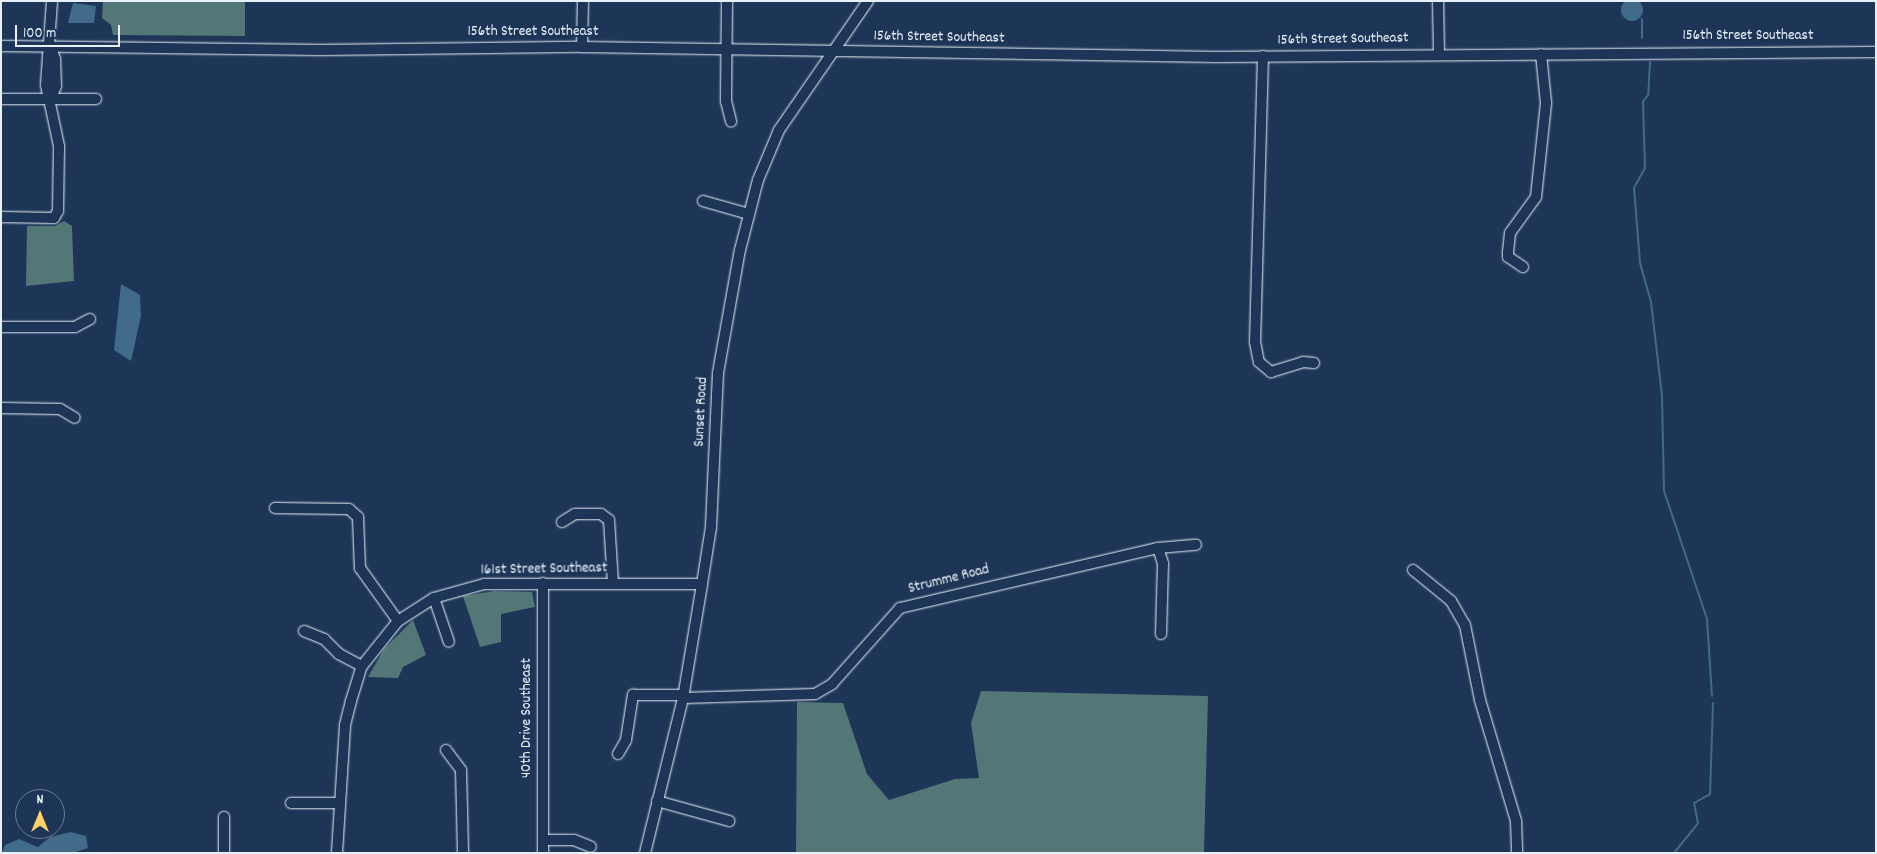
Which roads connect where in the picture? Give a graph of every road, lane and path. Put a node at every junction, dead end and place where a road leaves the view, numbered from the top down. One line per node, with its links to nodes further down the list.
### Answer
1 (52, 1): 7 (street)
2 (583, 1): 8 (street)
3 (727, 1): 9 (street)
4 (868, 1): 10 (street, Sunset Road)
5 (1438, 1): 12 (street)
6 (1, 46): 7 (street, 156th Street Southeast)
7 (51, 47): 8 (street, 156th Street Southeast); 16 (street)
8 (582, 47): 9 (street, 156th Street Southeast)
9 (726, 50): 10 (street, 156th Street Southeast); 18 (street)
10 (833, 50): 14 (street, 156th Street Southeast); 20 (street, Sunset Road)
11 (1876, 52): 13 (street, 156th Street Southeast)
12 (1439, 54): 13 (street, 156th Street Southeast); 14 (street, 156th Street Southeast)
13 (1541, 54): 22 (street)
14 (1263, 56): 25 (street)
15 (1, 98): 16 (street)
16 (51, 99): 17 (street); 21 (street)
17 (96, 99)
18 (731, 121)
19 (703, 201): 20 (street)
20 (749, 214): 35 (street, Sunset Road)
21 (1, 217)
22 (1523, 267)
23 (90, 319): 24 (street)
24 (1, 327)
25 (1314, 362)
26 (1, 408): 27 (street)
27 (75, 418)
28 (274, 508): 37 (street)
29 (562, 522): 34 (street)
30 (1196, 545): 31 (street, Strumme Road)
31 (1158, 548): 39 (street); 42 (street, Strumme Road)
32 (1413, 570): 57 (street)
33 (543, 584): 34 (street, 161st Street Southeast); 36 (street, 161st Street Southeast); 50 (street, 40th Drive Southeast)
34 (613, 584): 35 (street, 161st Street Southeast)
35 (702, 584): 42 (street, Sunset Road)
36 (434, 598): 37 (street, 161st Street Southeast); 40 (street)
37 (398, 621): 41 (street, 161st Street Southeast)
38 (304, 631): 41 (street)
39 (1161, 634)
40 (449, 642)
41 (362, 666): 47 (street, 161st Street Southeast)
42 (683, 697): 44 (street, Strumme Road); 45 (street, Sunset Road)
43 (446, 750): 54 (street)
44 (618, 754)
45 (657, 801): 49 (street); 56 (street, Sunset Road)
46 (291, 803): 47 (street)
47 (338, 803): 53 (street, 161st Street Southeast)
48 (224, 817): 52 (street)
49 (729, 821)
50 (543, 840): 51 (street); 55 (street, 40th Drive Southeast)
51 (591, 847)
52 (224, 853)
53 (337, 853)
54 (462, 853)
55 (543, 853)
56 (645, 853)
57 (1517, 853)

